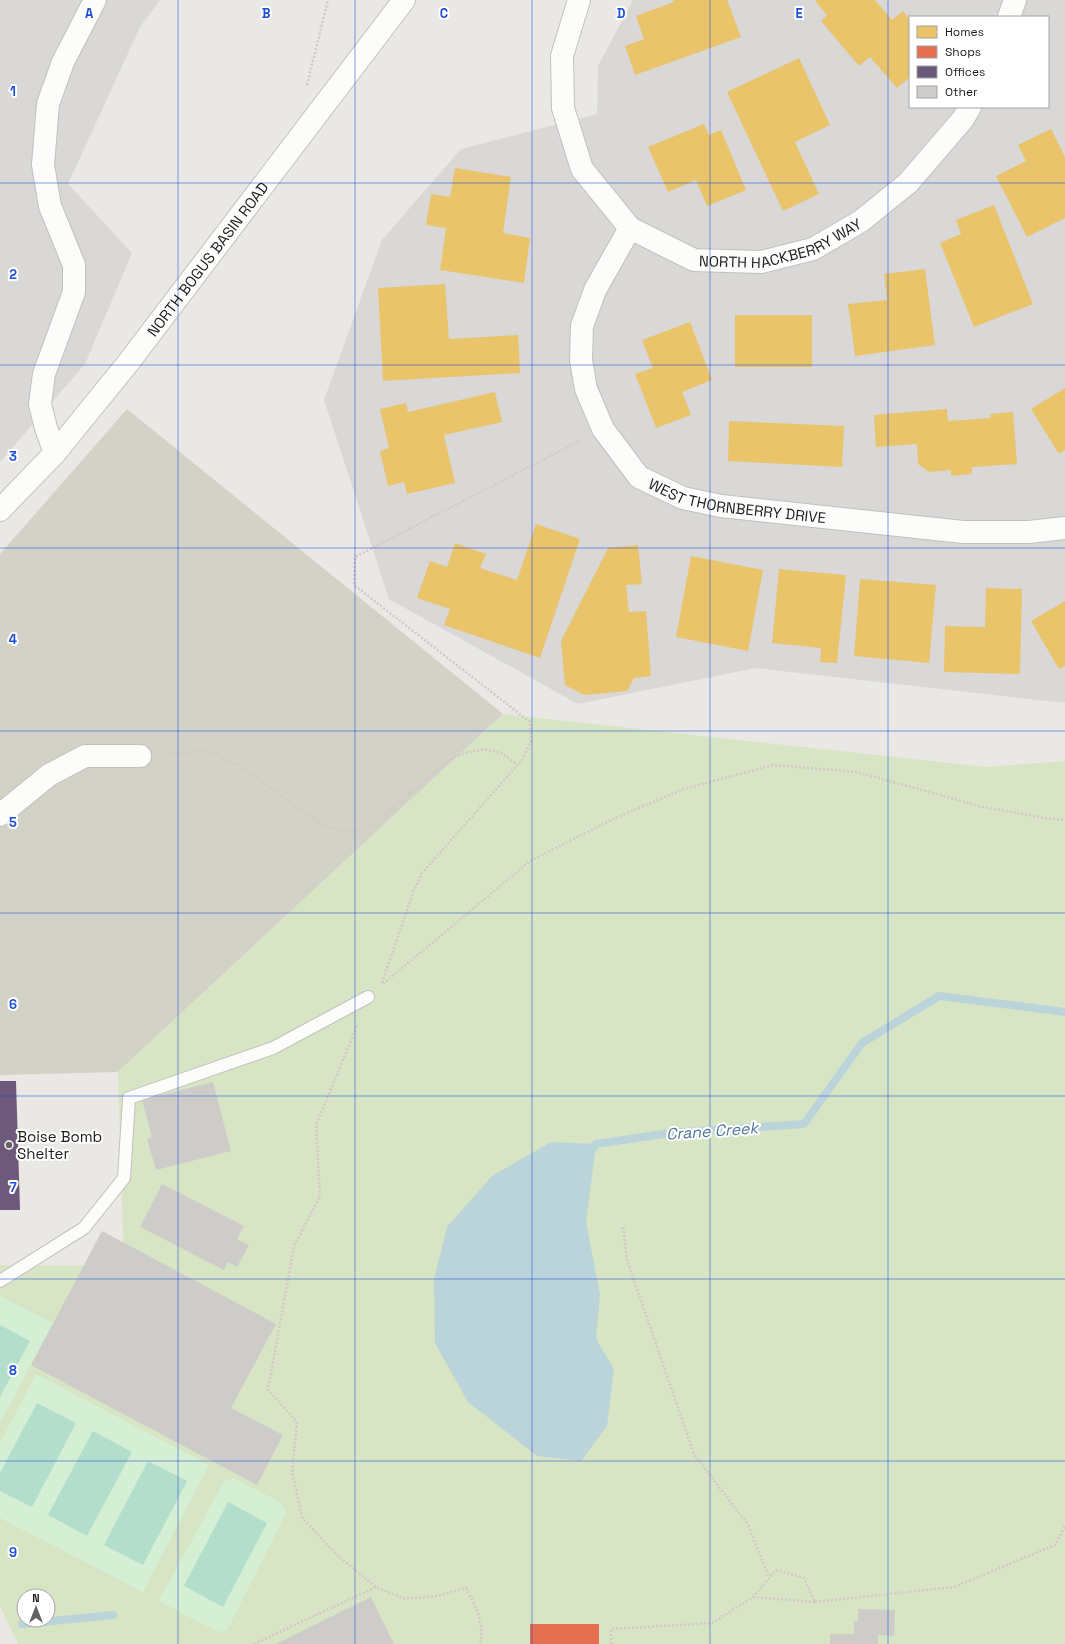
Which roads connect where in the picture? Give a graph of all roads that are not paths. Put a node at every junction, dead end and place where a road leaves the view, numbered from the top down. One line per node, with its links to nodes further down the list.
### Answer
1 (95, 0): 8 (street)
2 (404, 0): 8 (street, NORTH BOGUS BASIN ROAD)
3 (579, 0): 7 (street, NORTH HACKBERRY WAY)
4 (1015, 0): 5 (street)
5 (1009, 16)
6 (969, 108): 7 (street, NORTH HACKBERRY WAY)
7 (630, 228): 10 (street, WEST THORNBERRY DRIVE)
8 (55, 453): 9 (street, NORTH BOGUS BASIN ROAD)
9 (0, 510)
10 (1065, 528)
11 (140, 756): 12 (street)
12 (0, 815)
13 (368, 997): 14 (lane)
14 (0, 1281)

